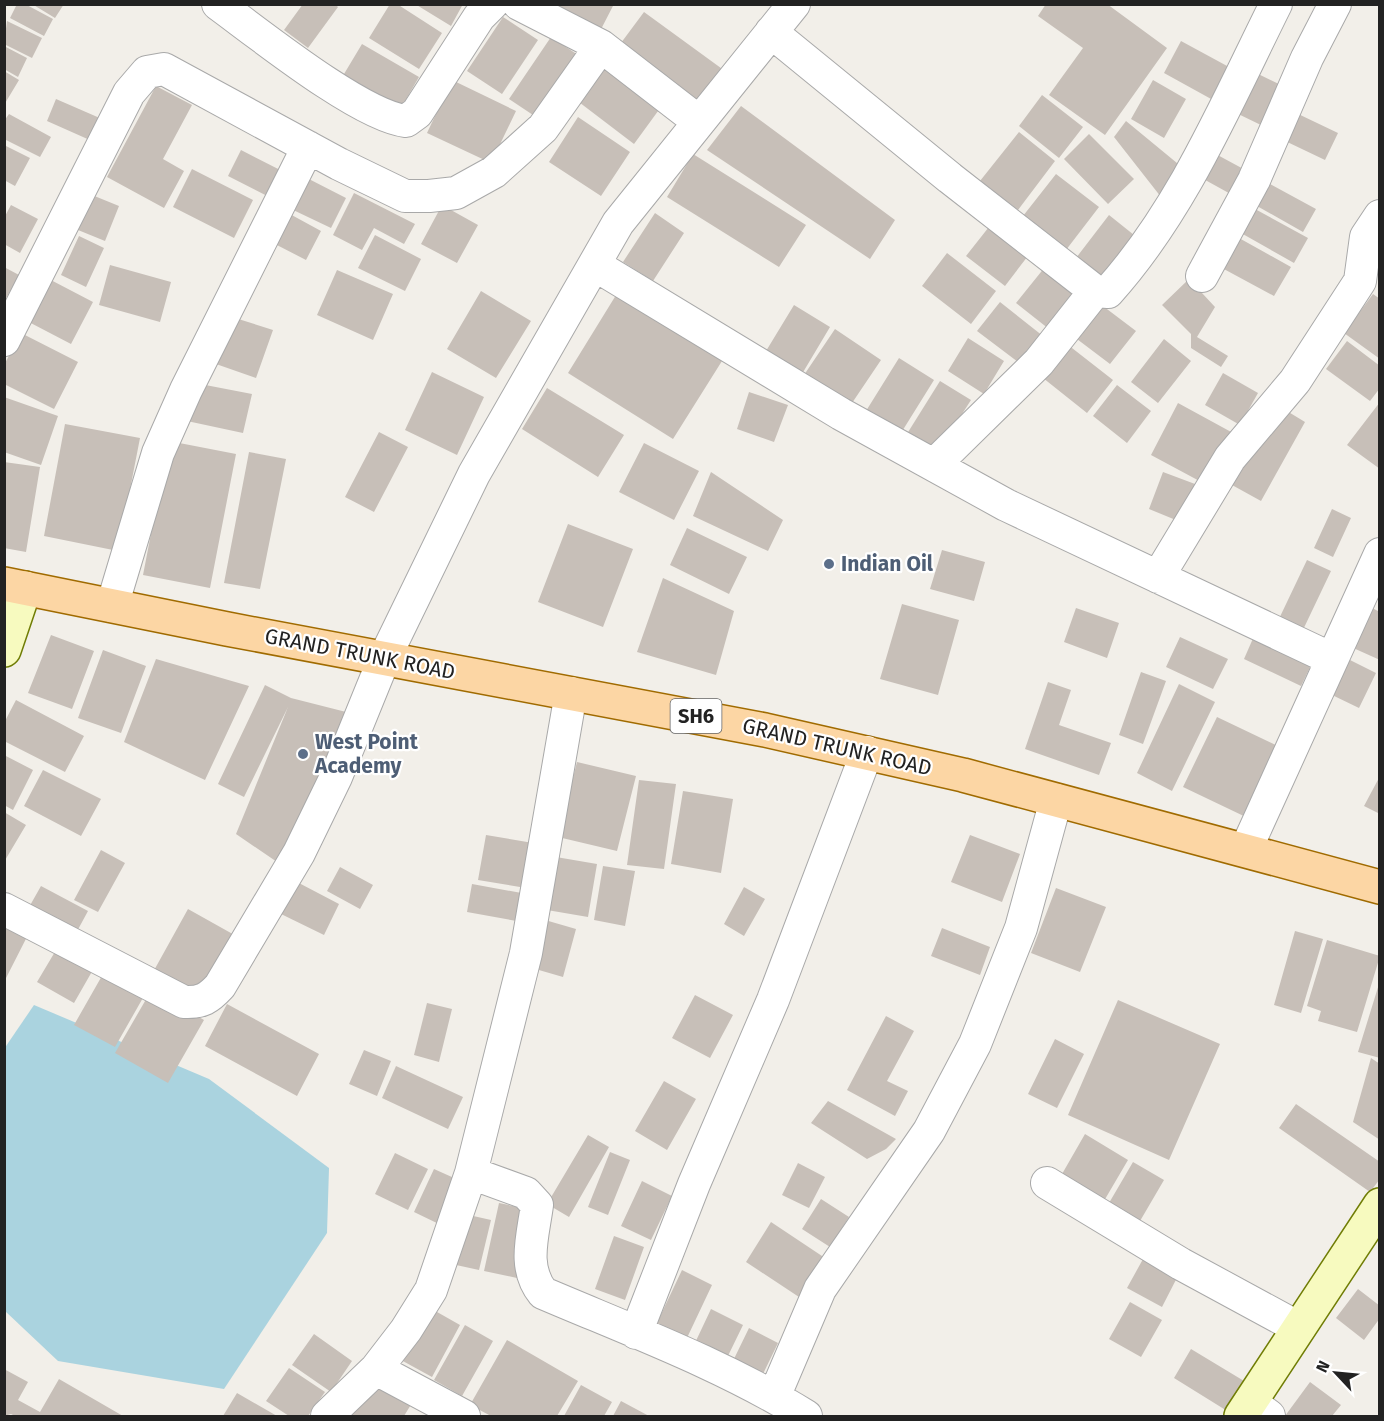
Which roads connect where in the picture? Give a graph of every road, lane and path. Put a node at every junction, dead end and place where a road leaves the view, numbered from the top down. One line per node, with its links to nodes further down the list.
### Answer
1 (218, 4): 7 (street)
2 (492, 4): 7 (street)
3 (519, 4): 9 (street)
4 (794, 4): 8 (street)
5 (1276, 4): 16 (street)
6 (1335, 4): 14 (street)
7 (251, 14)
8 (771, 32): 10 (street); 16 (street)
9 (602, 46): 10 (street); 11 (street)
10 (698, 121): 13 (street)
11 (308, 147): 17 (street); 23 (street)
12 (1380, 216): 15 (street)
13 (595, 265): 18 (street); 26 (street)
14 (1202, 276)
15 (1370, 288): 20 (street)
16 (1095, 291): 18 (street)
17 (4, 340)
18 (934, 465): 20 (street)
19 (1380, 554): 22 (street)
20 (1158, 576): 25 (street)
21 (15, 586): 23 (main road, GRAND TRUNK ROAD / SH6); 24 (street)
22 (1369, 604): 25 (street)
23 (112, 606): 26 (main road, GRAND TRUNK ROAD / SH6)
24 (4, 651)
25 (1332, 658): 30 (street)
26 (384, 659): 27 (main road, GRAND TRUNK ROAD / SH6); 32 (street)
27 (570, 693): 28 (main road, GRAND TRUNK ROAD / SH6); 33 (street)
28 (867, 752): 29 (main road, GRAND TRUNK ROAD / SH6); 37 (street)
29 (1056, 800): 30 (main road, GRAND TRUNK ROAD / SH6); 39 (street)
30 (1246, 849): 31 (main road, GRAND TRUNK ROAD / SH6)
31 (1380, 887)
32 (4, 909)
33 (471, 1173): 37 (street); 38 (street)
34 (1047, 1183): 36 (street)
35 (1380, 1206): 36 (street)
36 (1299, 1328): 40 (street)
37 (636, 1333): 39 (street)
38 (376, 1369): 41 (street); 42 (street)
39 (774, 1397): 43 (street)
40 (1253, 1412)
41 (327, 1416)
42 (464, 1416)
43 (806, 1416)

